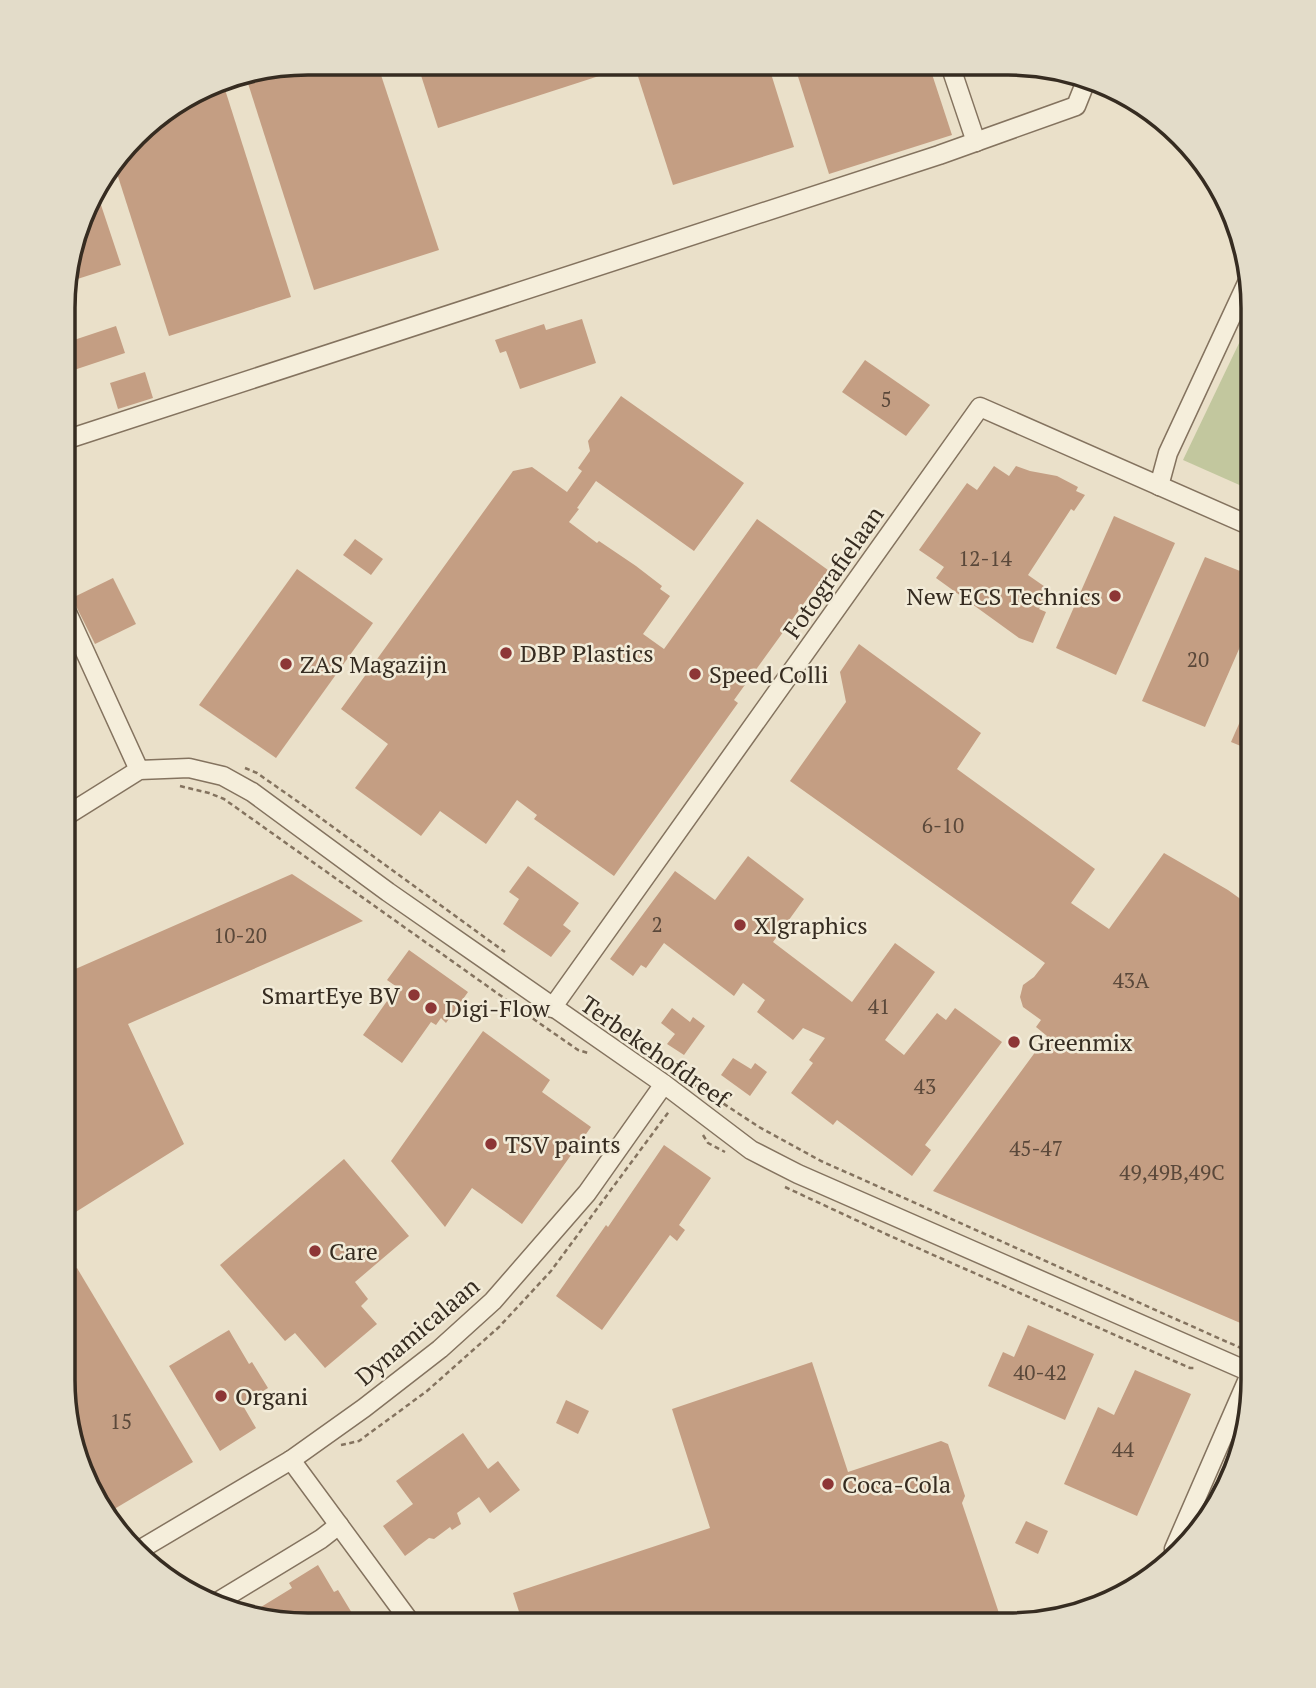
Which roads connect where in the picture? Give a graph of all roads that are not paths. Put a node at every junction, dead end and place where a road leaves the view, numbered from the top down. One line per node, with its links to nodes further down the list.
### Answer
1 (953, 75): 3 (street)
2 (1082, 88): 3 (street)
3 (976, 142): 5 (street)
4 (1240, 297): 6 (street)
5 (75, 437)
6 (1159, 486): 7 (street, Fotografielaan); 11 (street, Fotografielaan)
7 (1241, 522)
8 (75, 630): 9 (street)
9 (139, 770): 10 (street, Terbekehofdreef); 11 (street, Terbekehofdreef)
10 (75, 810)
11 (552, 1008): 12 (street, Terbekehofdreef)
12 (664, 1084): 13 (street, Terbekehofdreef); 15 (street, Dynamicalaan)
13 (1240, 1368)
14 (1239, 1402): 17 (street)
15 (291, 1460): 16 (street); 18 (street, Dynamicalaan)
16 (339, 1525): 19 (street); 20 (street)
17 (1180, 1536)
18 (146, 1546)
19 (225, 1597)
20 (403, 1612)

